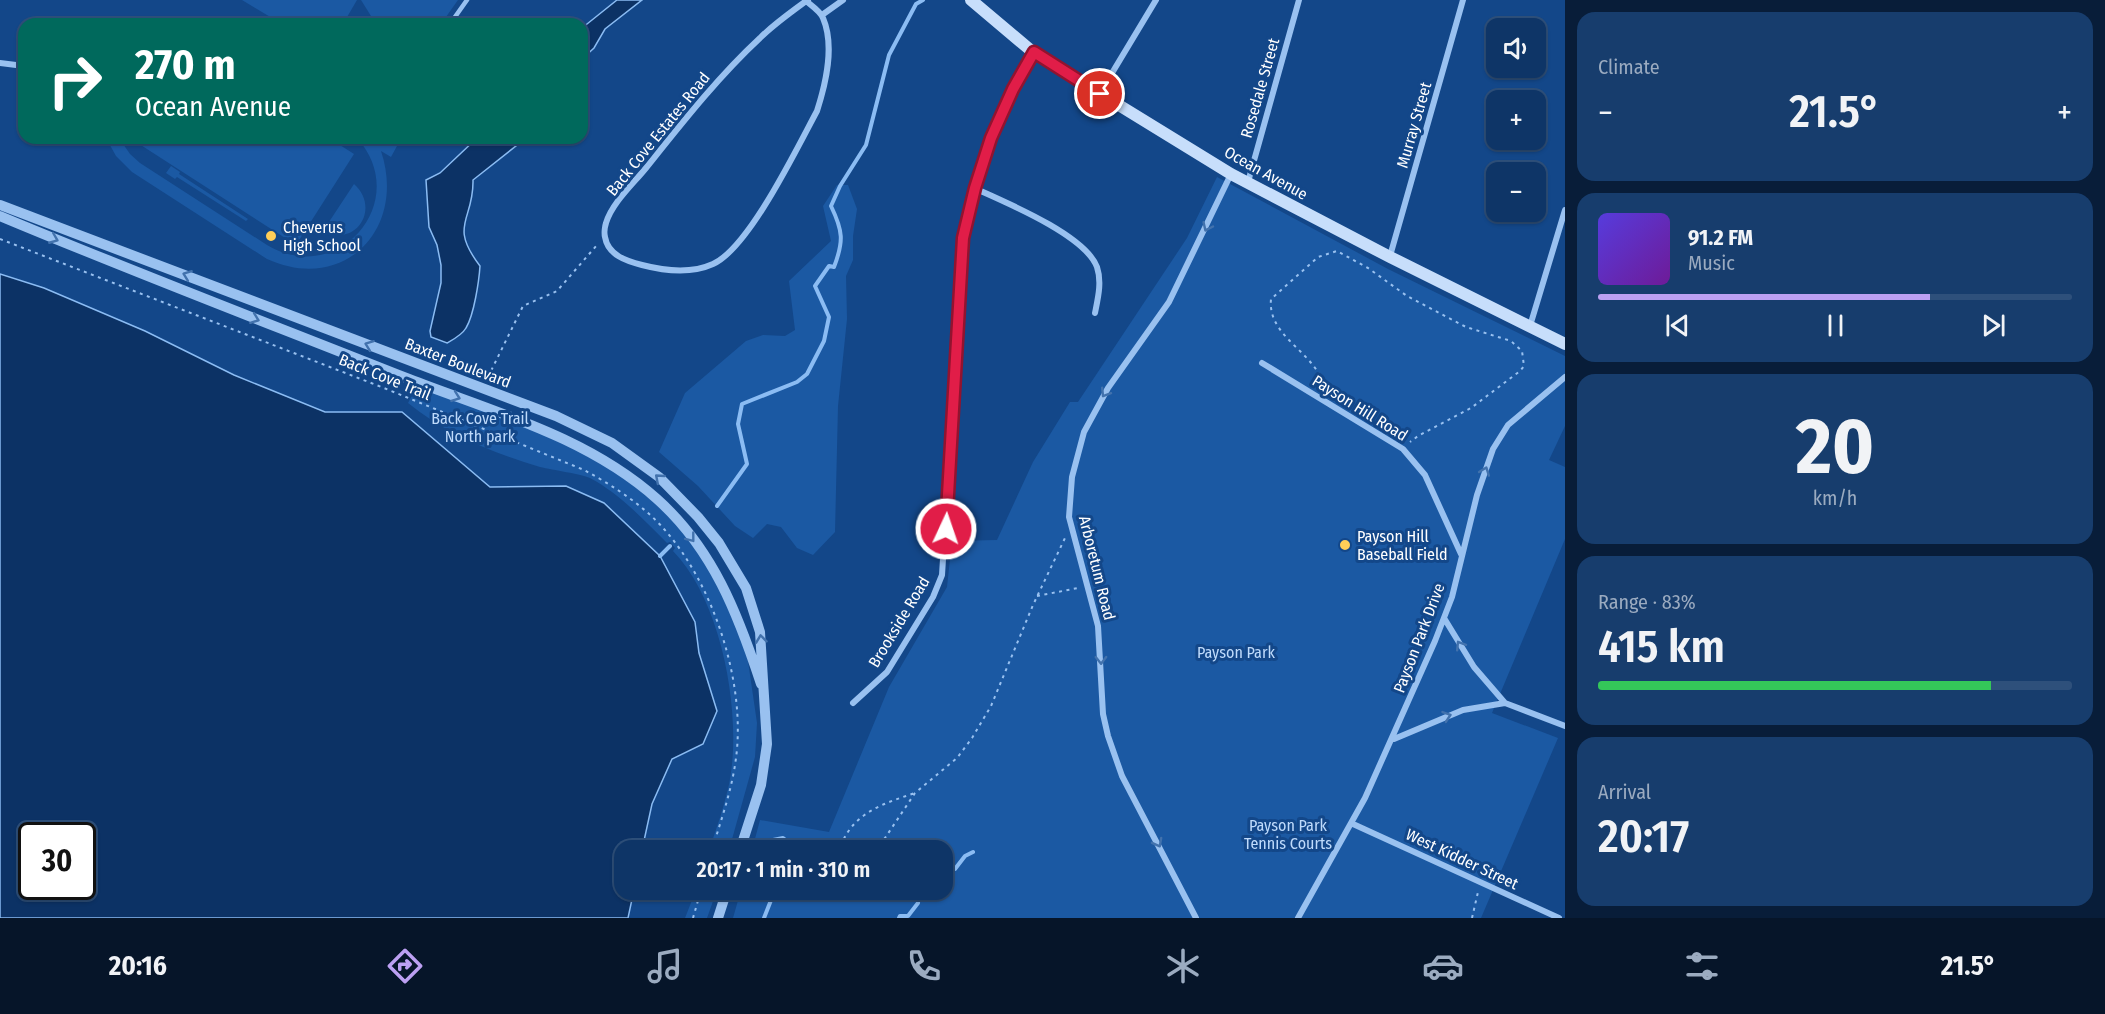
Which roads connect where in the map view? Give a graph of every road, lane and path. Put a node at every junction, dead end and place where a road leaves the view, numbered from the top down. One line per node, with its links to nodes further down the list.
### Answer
1 (467, 0): 9 (lane)
2 (843, 0): 8 (street)
3 (971, 0): 10 (main road, Ocean Avenue)
4 (1156, 0): 13 (street)
5 (1299, 0): 15 (street, Rosedale Street)
6 (1463, 0): 22 (street, Murray Street)
7 (807, 1): 8 (street, Back Cove Estates Road); 20 (street, Back Cove Estates Road)
8 (822, 15): 20 (street)
9 (454, 18)
10 (1034, 52): 13 (main road, Ocean Avenue); 16 (street, Brookside Road)
11 (0, 63): 12 (street)
12 (18, 65)
13 (1100, 94): 14 (main road, Ocean Avenue)
14 (1232, 174): 15 (main road, Ocean Avenue); 31 (street, Arboretum Road, one-way to 31)
15 (1248, 183): 22 (main road, Ocean Avenue)
16 (975, 188): 23 (street); 37 (street, Brookside Road)
17 (0, 205): 28 (street, Baxter Boulevard, one-way to 17)
18 (1565, 210): 24 (street)
19 (0, 216): 36 (street, Baxter Boulevard, one-way to 36)
20 (605, 236): 28 (path)
21 (0, 239): 43 (path, Back Cove Trail)
22 (1390, 257): 24 (main road, Ocean Avenue)
23 (1095, 313)
24 (1530, 326): 25 (main road, Ocean Avenue)
25 (1565, 344)
26 (1262, 363): 29 (street, Payson Hill Road)
27 (1565, 377): 32 (street, Payson Park Drive, one-way to 27)
28 (482, 388): 36 (street, Baxter Boulevard, one-way to 28)
29 (1326, 402): 30 (street, Payson Hill Road); 30 (path)
30 (1403, 449): 32 (street, Payson Hill Road)
31 (1071, 527): 33 (street, Arboretum Road); 34 (path)
32 (1461, 554): 35 (street, Payson Park Drive)
33 (1086, 585): 34 (path); 52 (street, Arboretum Road, one-way to 52)
34 (1037, 596): 41 (path)
35 (1444, 618): 38 (street, one-way to 35); 40 (street, Payson Park Drive)
36 (765, 697): 44 (street, Baxter Boulevard)
37 (853, 703)
38 (1505, 703): 39 (street); 40 (street, one-way to 38)
39 (1564, 723)
40 (1393, 739): 42 (street, Payson Park Drive)
41 (915, 792): 45 (path); 46 (path)
42 (1353, 824): 47 (street, West Kidder Street); 53 (street, Payson Park Drive)
43 (715, 840)
44 (743, 840)
45 (843, 840)
46 (883, 840)
47 (1480, 882): 54 (path); 55 (street, West Kidder Street)
48 (698, 900): 50 (path)
49 (724, 900): 51 (street)
50 (693, 918)
51 (718, 918)
52 (1196, 918)
53 (1298, 918)
54 (1472, 918)
55 (1559, 918)

